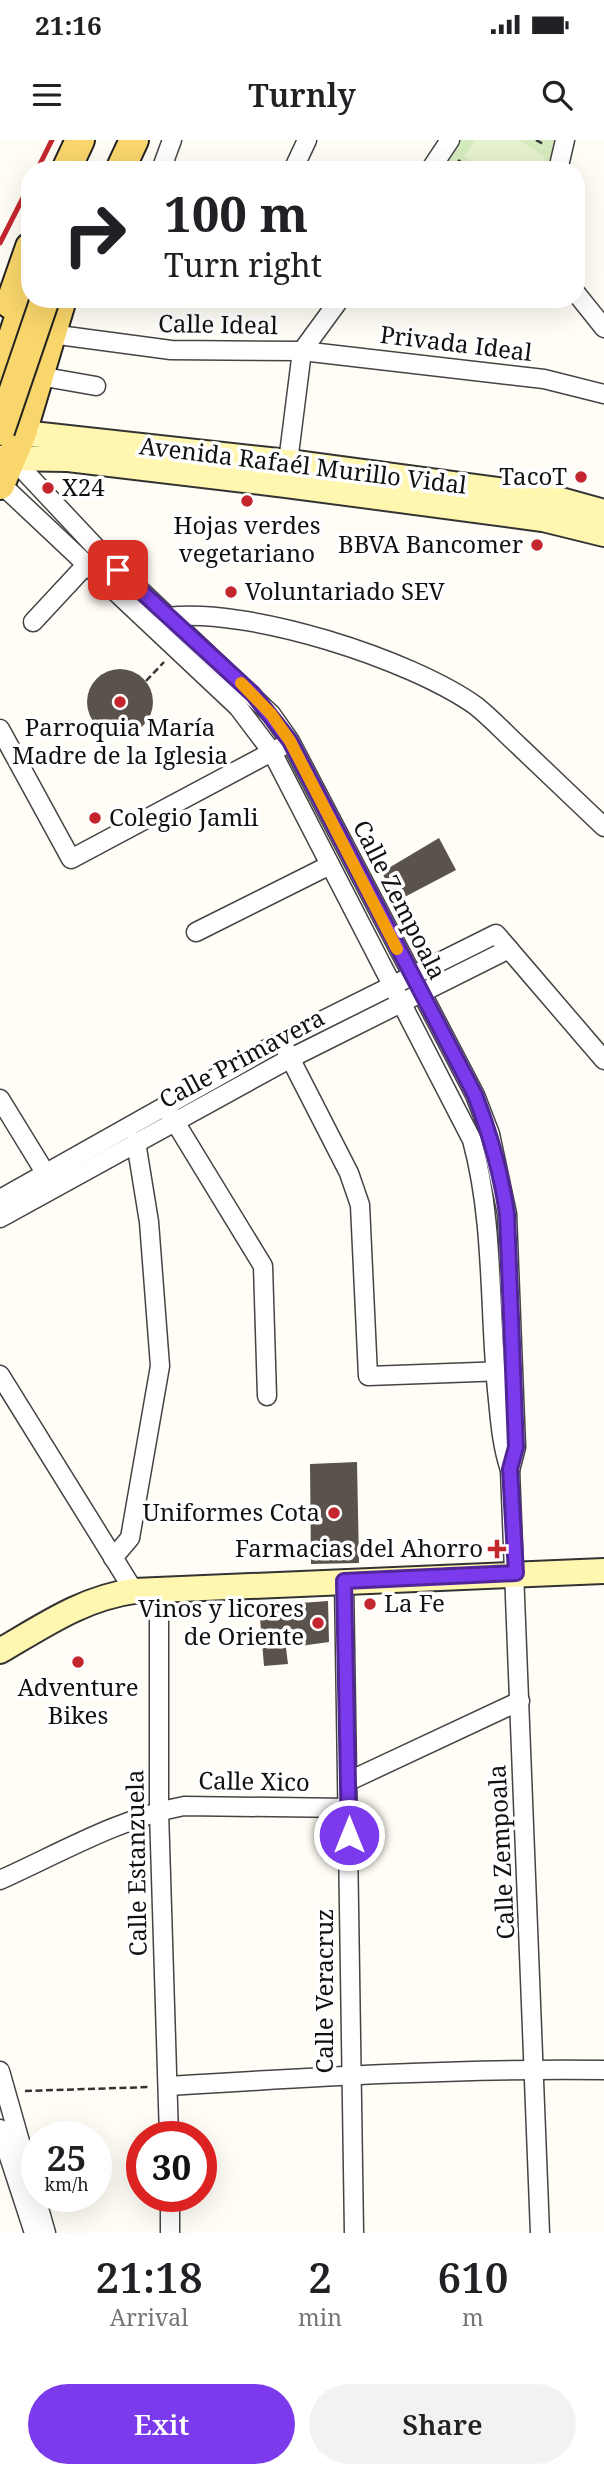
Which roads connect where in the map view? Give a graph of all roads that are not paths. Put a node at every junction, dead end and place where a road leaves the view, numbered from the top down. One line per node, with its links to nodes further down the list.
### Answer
1 (80, 140): 9 (main road)
2 (96, 140): 10 (main road)
3 (117, 140): 11 (main road)
4 (134, 140): 12 (main road)
5 (172, 140): 13 (street)
6 (307, 140): 14 (street)
7 (450, 140): 15 (street)
8 (565, 140): 16 (street)
9 (70, 161)
10 (86, 161)
11 (107, 161)
12 (124, 161)
13 (164, 161)
14 (297, 161)
15 (436, 161)
16 (560, 161)
17 (21, 273): 25 (main road)
18 (585, 304): 23 (street)
19 (22, 308): 27 (main road)
20 (43, 308): 32 (main road, bridge)
21 (59, 308): 24 (main road)
22 (333, 308): 26 (street)
23 (604, 328)
24 (51, 334): 26 (street, Calle Ideal); 29 (main road)
25 (0, 335)
26 (302, 351): 31 (street, Privada Ideal); 34 (street)
27 (0, 374)
28 (0, 382): 29 (main road)
29 (37, 382): 30 (street); 32 (main road)
30 (96, 386)
31 (604, 394)
32 (7, 442): 33 (main road, Avenida Rafaél Murillo Vidal); 35 (main road); 40 (street, Calle Zempoala)
33 (132, 457): 34 (main road, Avenida Rafaél Murillo Vidal); 37 (main road, Avenida Rafaél Murillo Vidal)
34 (288, 462): 36 (main road, Avenida Rafaél Murillo Vidal)
35 (0, 485): 38 (street, Calle Zempoala)
36 (604, 512)
37 (604, 534)
38 (86, 565): 39 (street); 40 (street, Calle Zempoala)
39 (33, 622)
40 (162, 624): 42 (street, Calle Zempoala); 43 (street, Calle Zempoala); 44 (street)
41 (0, 729): 43 (street)
42 (290, 741): 43 (street); 48 (street, Calle Zempoala)
43 (272, 752): 45 (street, Calle Zempoala)
44 (604, 827)
45 (330, 865): 46 (street); 49 (street, Calle Zempoala)
46 (196, 933)
47 (509, 949): 48 (street, Calle Primavera); 50 (street, Calle Primavera); 54 (street)
48 (412, 977): 49 (street, Calle Primavera); 50 (street, Calle Zempoala)
49 (393, 987): 51 (street, Calle Zempoala); 52 (street, Calle Primavera)
50 (420, 994): 51 (street, Calle Primavera); 62 (street, Calle Zempoala)
51 (402, 1005): 53 (street, Calle Primavera); 62 (street, Calle Zempoala)
52 (281, 1041): 53 (street); 56 (street, Calle Primavera)
53 (291, 1058): 57 (street, Calle Primavera); 62 (street)
54 (604, 1060)
55 (0, 1099): 59 (street)
56 (165, 1106): 57 (street); 59 (street, Calle Primavera)
57 (176, 1122): 58 (street, Calle Primavera); 64 (street)
58 (136, 1142): 61 (street, Calle Primavera); 65 (street)
59 (46, 1174): 60 (street, Calle Primavera)
60 (0, 1199)
61 (0, 1218)
62 (503, 1371): 67 (street, Calle Zempoala)
63 (0, 1375): 65 (street)
64 (267, 1396)
65 (113, 1558): 70 (street)
66 (604, 1572): 67 (main road)
67 (516, 1573): 68 (main road); 72 (street, Calle Zempoala)
68 (344, 1581): 69 (main road); 73 (street, Calle Veracruz)
69 (159, 1588): 70 (main road); 75 (street, Calle Estanzuela)
70 (134, 1591): 71 (main road)
71 (0, 1651)
72 (520, 1701): 73 (street); 77 (street, Calle Zempoala)
73 (349, 1781): 74 (street, Calle Veracruz)
74 (348, 1808): 75 (street, Calle Xico); 80 (street, Calle Veracruz)
75 (159, 1811): 76 (street, Calle Xico); 81 (street, Calle Estanzuela)
76 (0, 1880)
77 (536, 2069): 78 (street); 80 (street); 89 (street, Calle Zempoala)
78 (604, 2070)
79 (0, 2071): 86 (street)
80 (350, 2075): 81 (street); 88 (street, Calle Veracruz)
81 (169, 2086): 82 (street, Calle Estanzuela)
82 (169, 2121)
83 (0, 2129): 85 (street)
84 (170, 2212): 87 (street)
85 (34, 2233)
86 (46, 2233)
87 (170, 2233)
88 (354, 2233)
89 (540, 2233)

